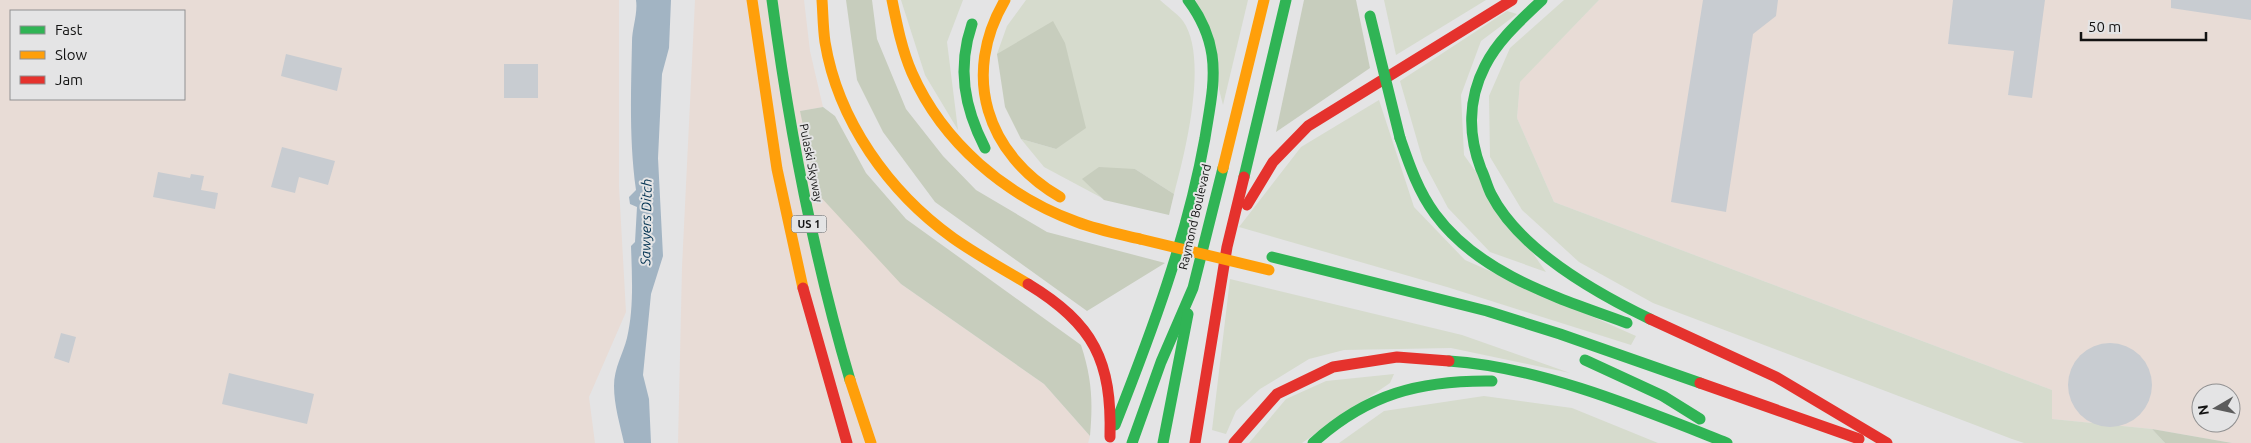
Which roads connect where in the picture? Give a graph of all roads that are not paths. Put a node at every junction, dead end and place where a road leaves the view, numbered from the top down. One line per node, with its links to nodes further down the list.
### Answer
1 (752, 0): 26 (main road, US 1)
2 (772, 0): 27 (main road, Pulaski Skyway / US 1)
3 (822, 0): 25 (main road)
4 (892, 0): 13 (main road)
5 (1006, 0): 14 (main road)
6 (1188, 0): 25 (main road)
7 (1264, 0): 19 (main road, Raymond Boulevard)
8 (1286, 0): 16 (main road)
9 (1512, 0): 16 (main road)
10 (1542, 0): 22 (main road)
11 (1369, 12): 20 (main road, bridge)
12 (976, 13): 13 (main road)
13 (1016, 190): 18 (main road, bridge)
14 (1068, 202)
15 (1171, 233): 16 (main road)
16 (1231, 248): 30 (main road)
17 (1267, 256): 35 (main road)
18 (1273, 272)
19 (1192, 288): 28 (main road); 29 (main road, Raymond Boulevard)
20 (1635, 326)
21 (1653, 333): 22 (main road)
22 (1705, 346): 36 (main road)
23 (1575, 356): 34 (main road)
24 (1598, 395): 31 (main road); 32 (main road); 33 (main road)
25 (1109, 440)
26 (847, 443)
27 (871, 443)
28 (1132, 443)
29 (1164, 443)
30 (1195, 443)
31 (1234, 443)
32 (1313, 443)
33 (1727, 443)
34 (1737, 443)
35 (1870, 443)
36 (1887, 443)

